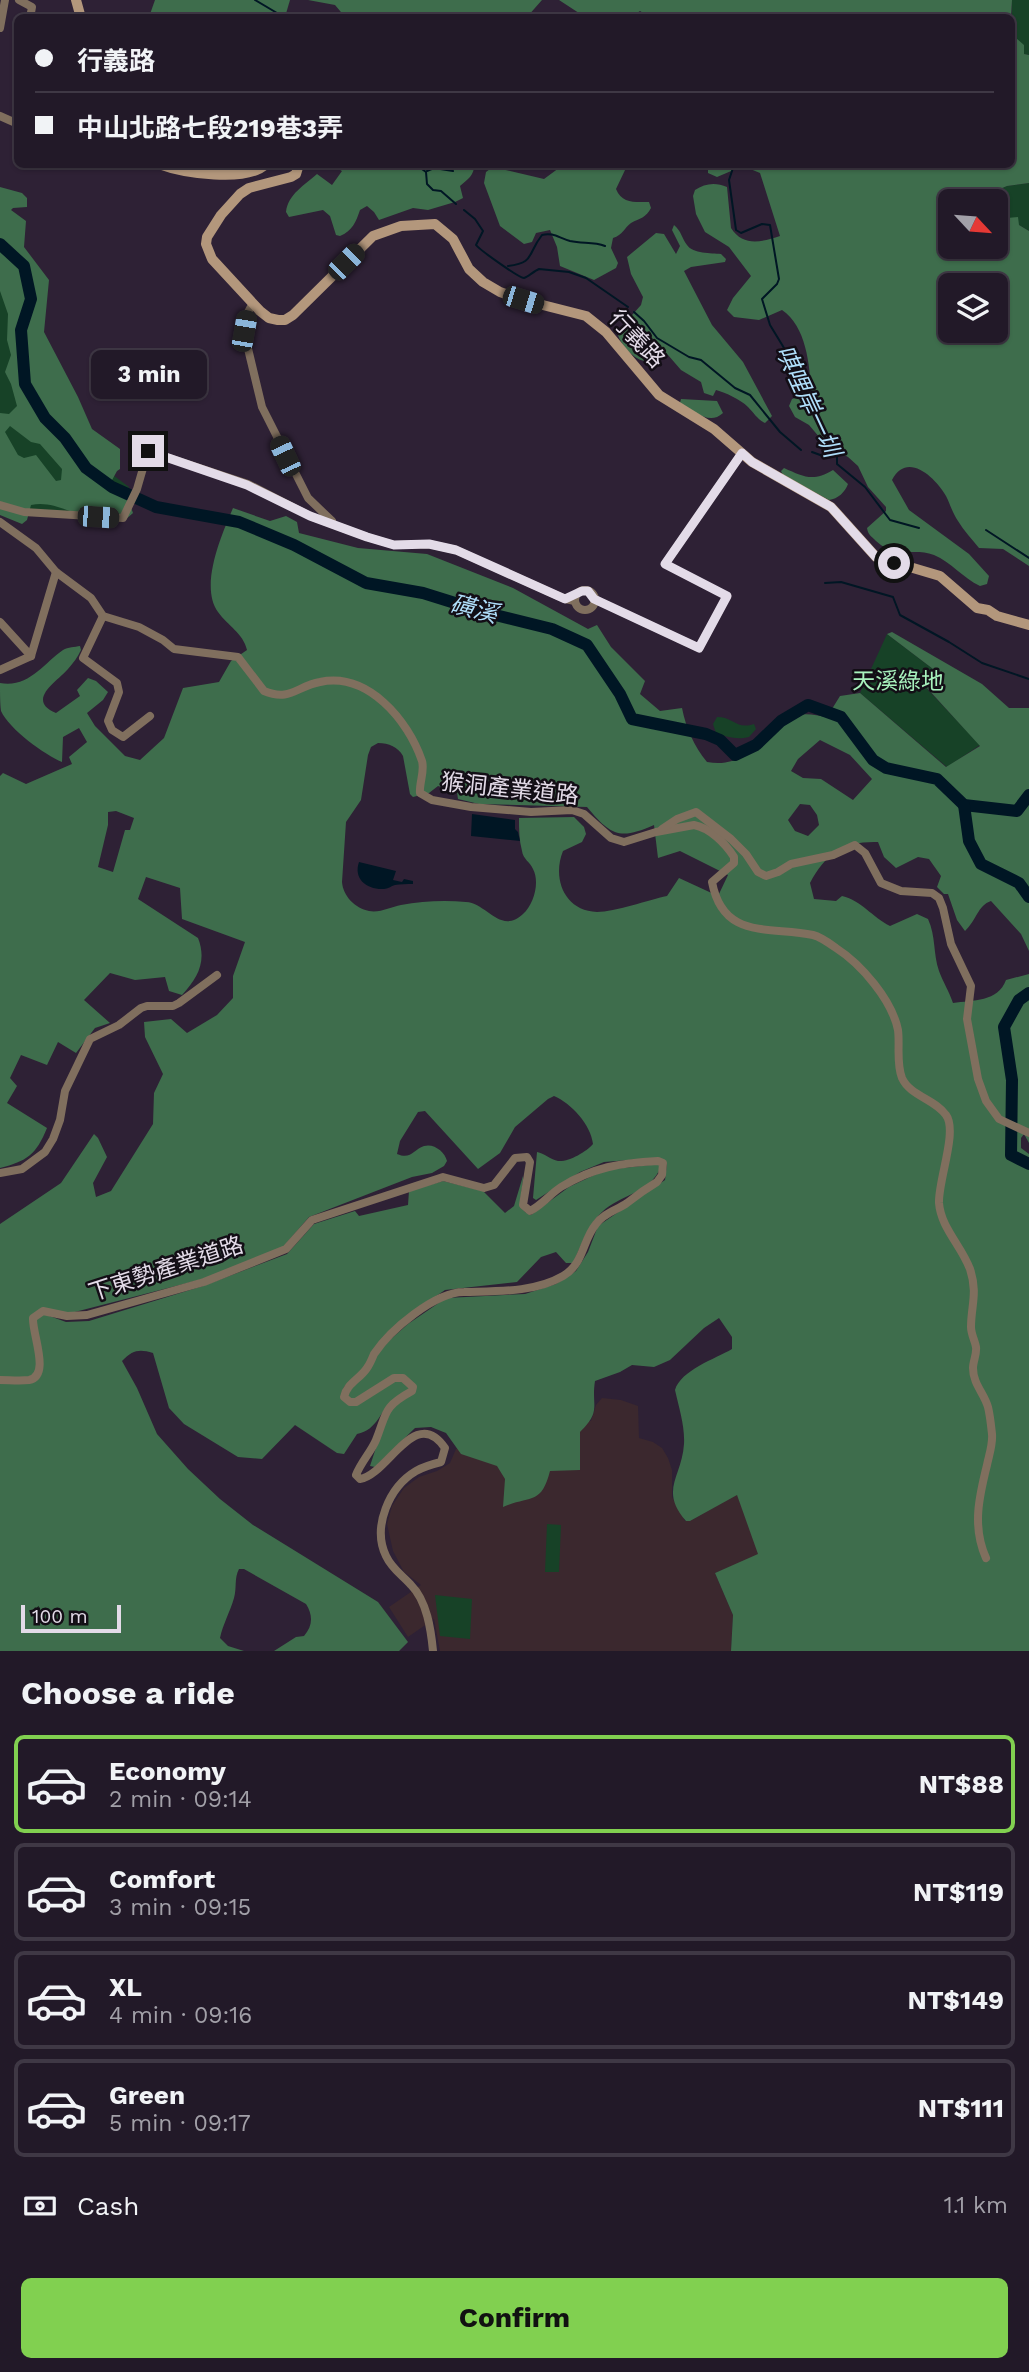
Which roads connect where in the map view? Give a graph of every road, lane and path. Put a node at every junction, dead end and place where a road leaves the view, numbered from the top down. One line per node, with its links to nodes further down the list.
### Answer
1 (5, 0): 4 (street)
2 (19, 0): 3 (street)
3 (31, 14)
4 (0, 28)
5 (172, 168): 6 (street)
6 (260, 168)
7 (298, 168): 8 (street, 行義路)
8 (253, 303): 9 (street, 行義路); 12 (street)
9 (742, 453): 15 (street); 18 (street, 行義路)
10 (0, 505): 12 (street)
11 (0, 522): 13 (street)
12 (337, 526): 14 (street)
13 (56, 572): 16 (street); 19 (street)
14 (576, 598): 15 (street); 15 (street)
15 (593, 602)
16 (103, 616): 21 (street); 22 (street, 猴洞產業道路)
17 (0, 622): 19 (street)
18 (1029, 625)
19 (31, 656): 20 (street)
20 (0, 670)
21 (150, 716)
22 (656, 832): 24 (street); 27 (street, 猴洞產業道路)
23 (217, 975): 25 (street)
24 (1027, 1132)
25 (0, 1173)
26 (0, 1380): 28 (street, 下東勢產業道路)
27 (986, 1558)
28 (433, 1651)

